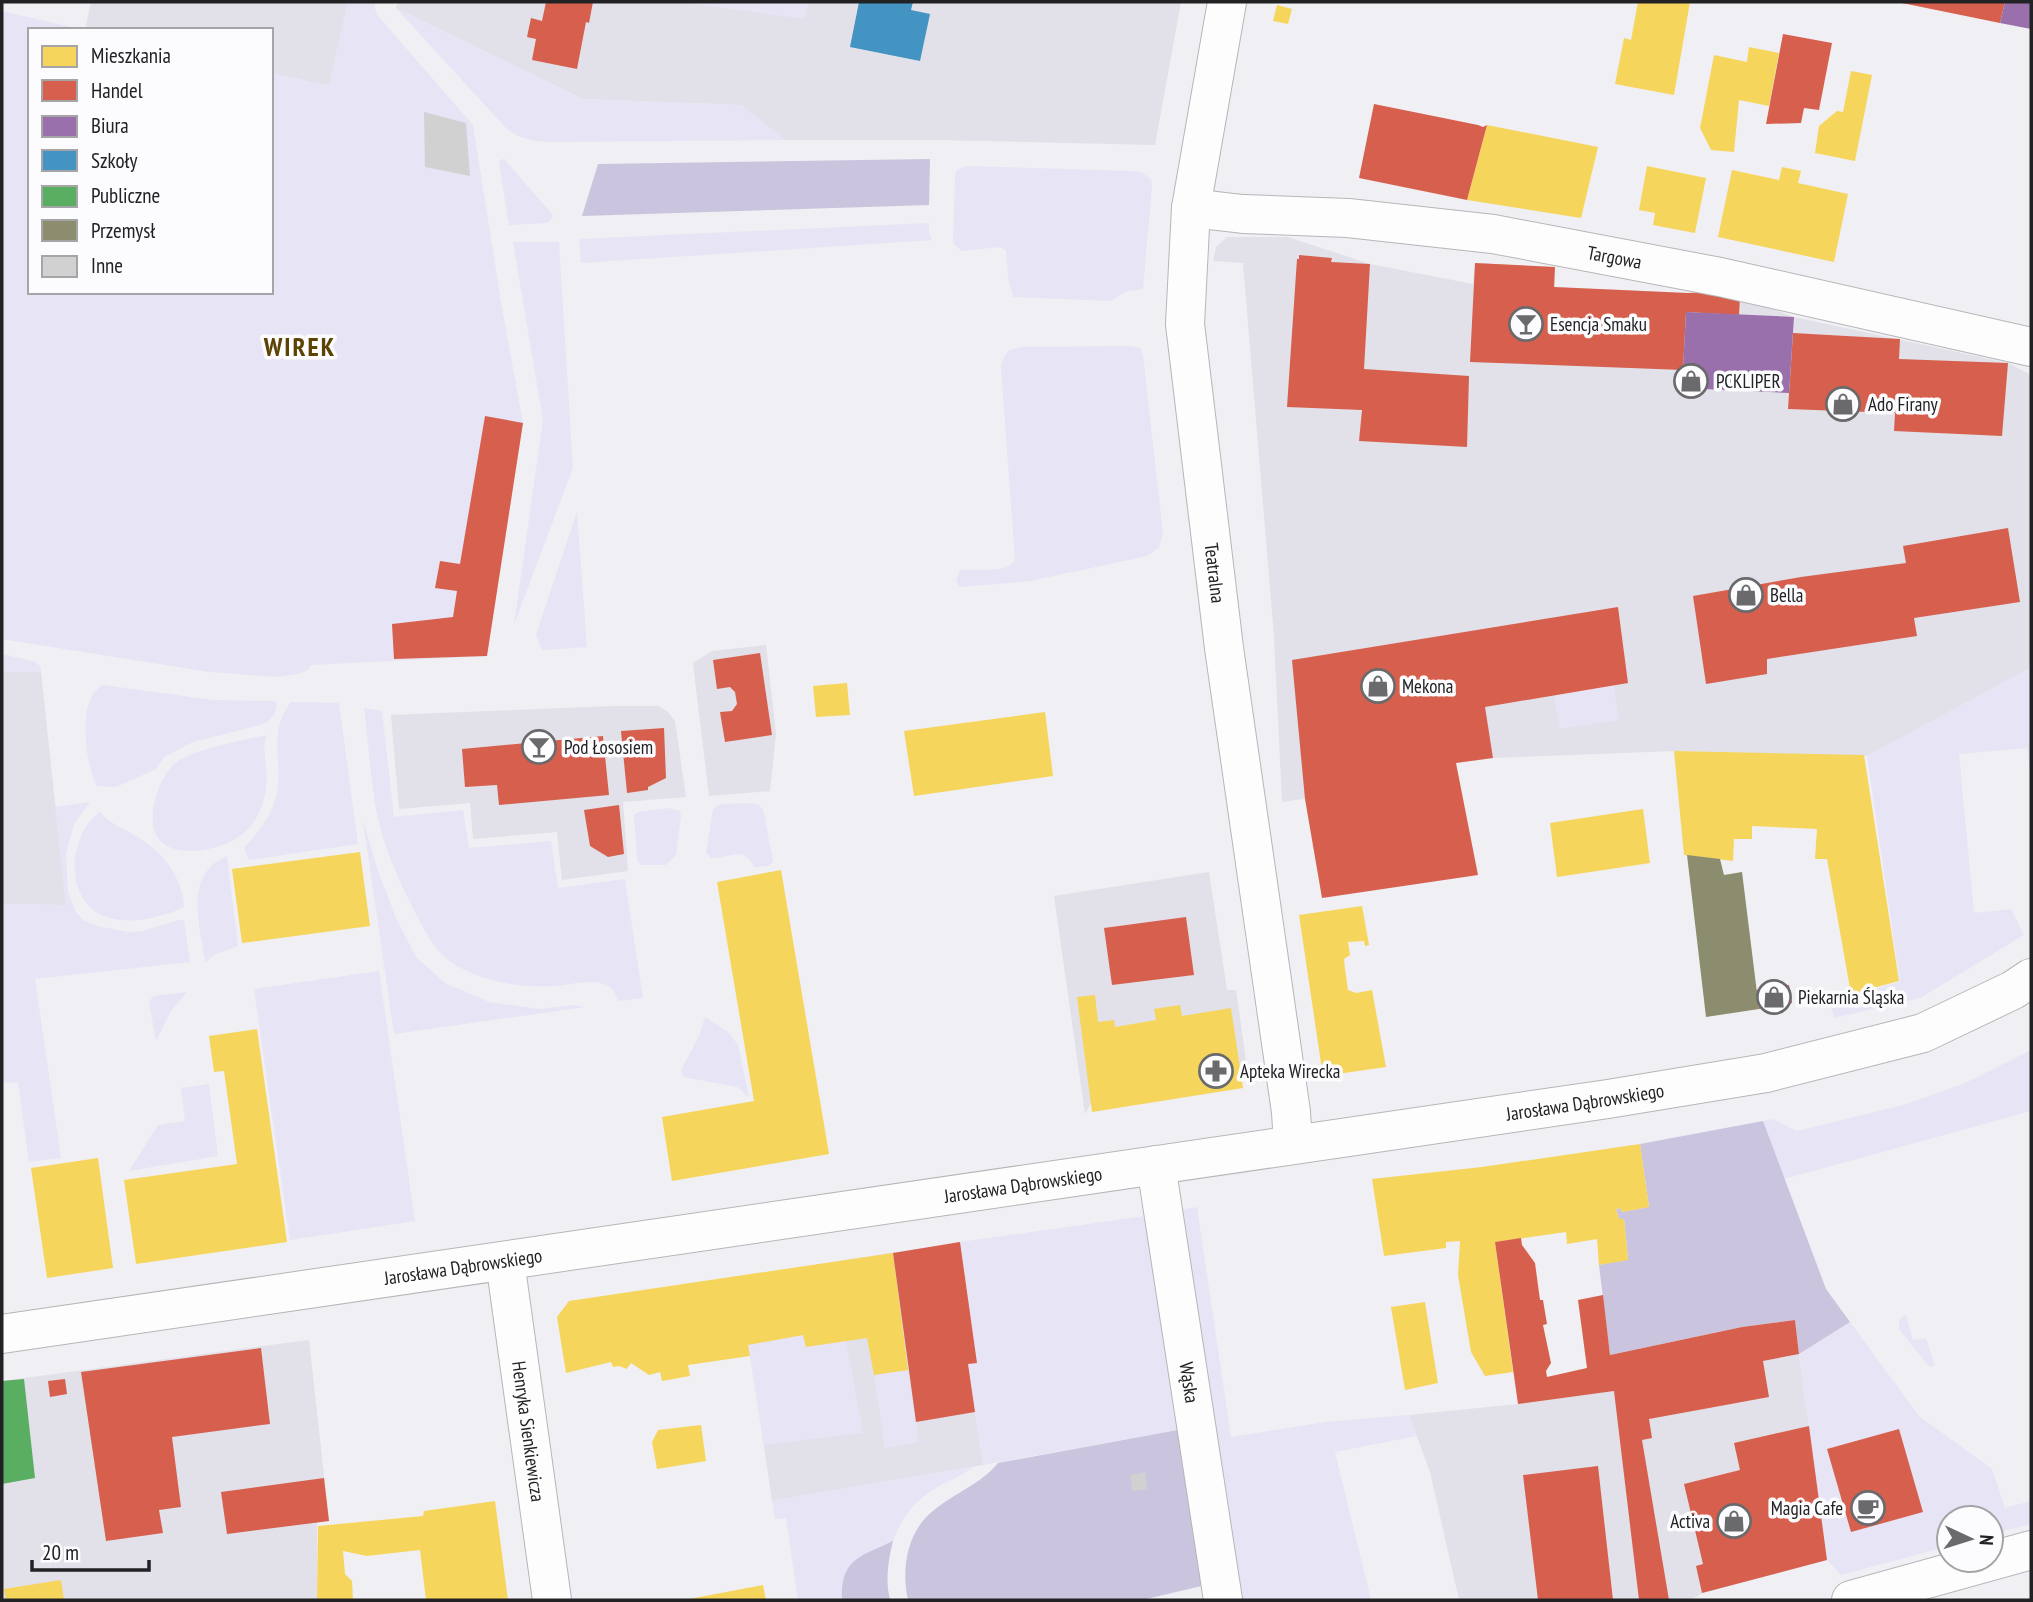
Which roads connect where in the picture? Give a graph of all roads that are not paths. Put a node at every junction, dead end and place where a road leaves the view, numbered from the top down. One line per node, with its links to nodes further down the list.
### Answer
1 (1227, 2): 2 (street, Teatralna)
2 (1191, 208): 3 (street, Targowa); 5 (street, Teatralna)
3 (2031, 346)
4 (2031, 978): 5 (street, Jarosława Dąbrowskiego)
5 (1293, 1144): 6 (street, Jarosława Dąbrowskiego)
6 (1156, 1165): 7 (street, Jarosława Dąbrowskiego); 11 (street, Wąska)
7 (505, 1261): 8 (street, Jarosława Dąbrowskiego); 10 (street, Henryka Sienkiewicza)
8 (2, 1334)
9 (2031, 1550): 12 (street)
10 (552, 1600)
11 (1223, 1600)
12 (1851, 1600)

